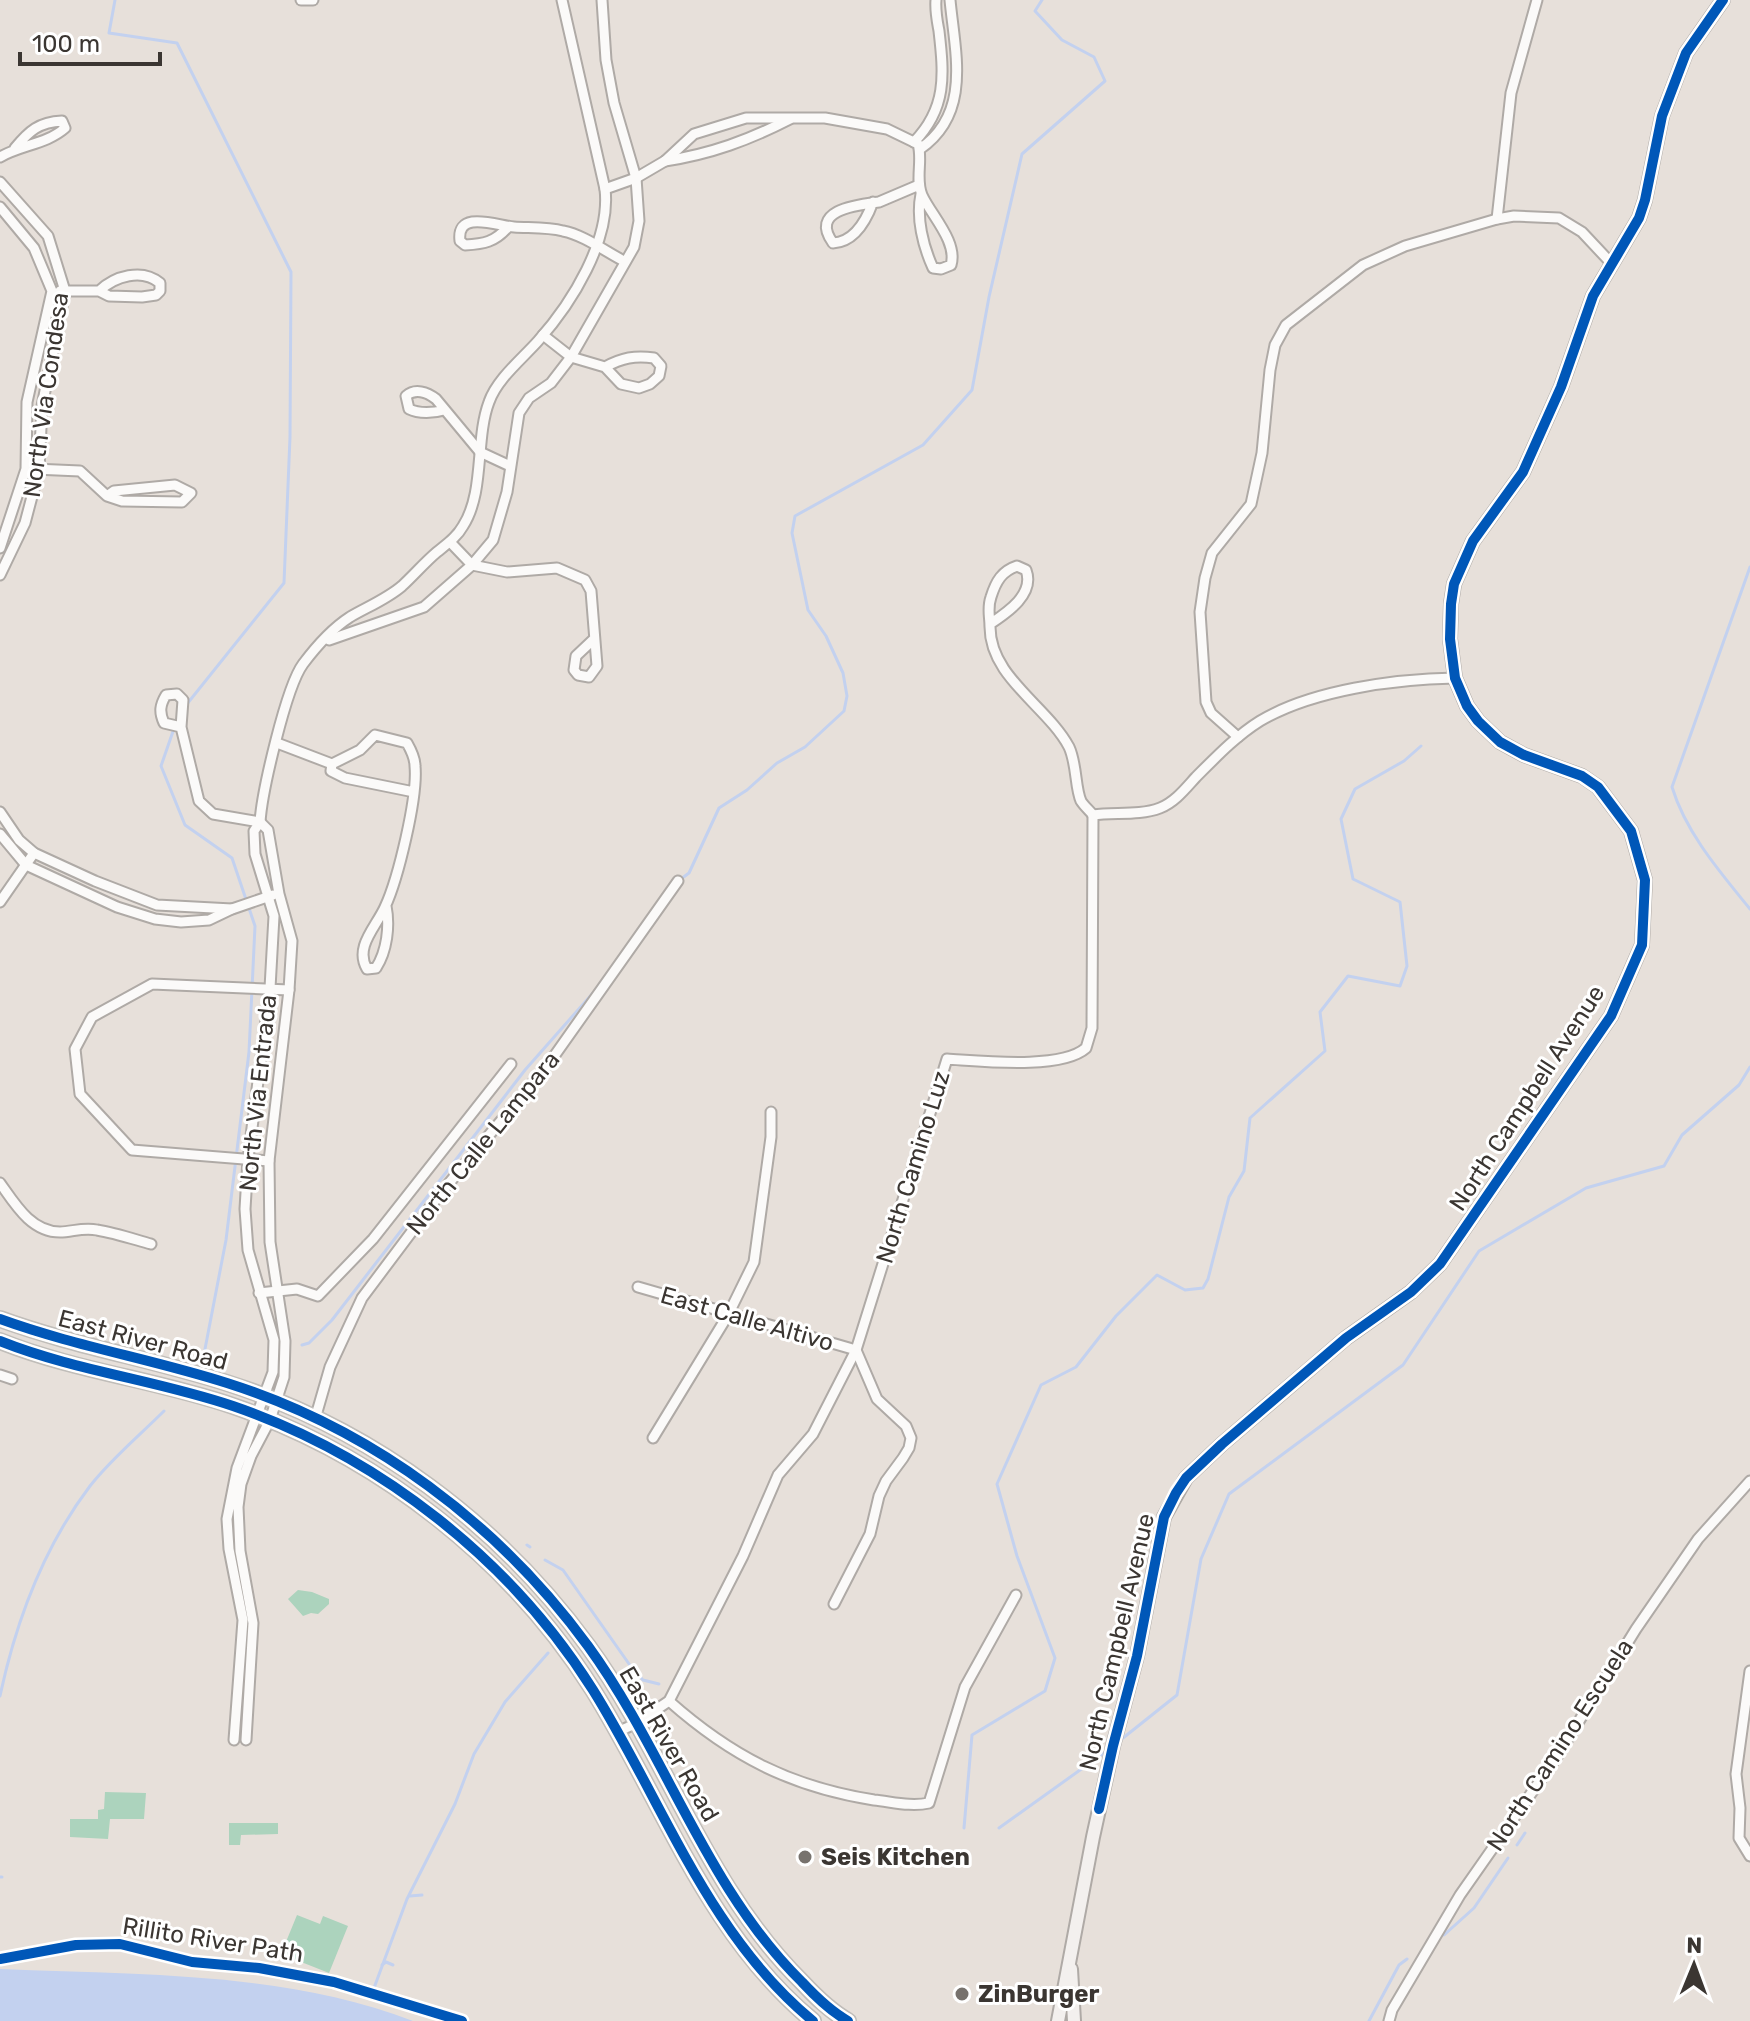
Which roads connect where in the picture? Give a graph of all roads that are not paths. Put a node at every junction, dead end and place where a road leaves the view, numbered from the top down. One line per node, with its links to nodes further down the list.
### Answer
1 (301, 0): 2 (street)
2 (313, 0)
3 (562, 0): 16 (street, North Via Entrada)
4 (602, 0): 14 (street)
5 (936, 0): 10 (street)
6 (950, 0): 10 (street)
7 (1537, 0): 20 (street)
8 (1723, 0): 24 (main road, North Campbell Avenue)
9 (790, 118): 10 (street); 13 (street); 13 (street)
10 (917, 146): 17 (street)
11 (15, 148): 11 (street); 12 (street)
12 (0, 157)
13 (665, 161): 14 (street)
14 (636, 178): 16 (street); 23 (street)
15 (0, 182): 26 (street, North Via Condesa)
16 (605, 189): 22 (street, North Via Entrada)
17 (920, 189): 17 (street); 18 (street)
18 (873, 202): 18 (street)
19 (0, 207): 25 (street, North Via Condesa)
20 (1497, 219): 24 (street); 46 (street)
21 (508, 227): 21 (street); 22 (street)
22 (595, 246): 23 (street); 28 (street, North Via Entrada)
23 (624, 261): 29 (street)
24 (1612, 264): 44 (main road, North Campbell Avenue)
25 (52, 291): 26 (street); 34 (street, North Via Condesa)
26 (65, 291): 27 (street); 35 (street, North Via Condesa)
27 (99, 291): 27 (street)
28 (543, 335): 29 (street); 32 (street, North Via Entrada)
29 (571, 357): 30 (street); 33 (street)
30 (605, 367): 30 (street)
31 (444, 410): 32 (street)
32 (480, 452): 33 (street); 37 (street, North Via Entrada)
33 (510, 466): 39 (street)
34 (26, 469): 35 (street); 38 (street, North Via Condesa)
35 (39, 470): 36 (street); 40 (street, North Via Condesa)
36 (107, 496): 36 (street)
37 (450, 542): 39 (street); 43 (street, North Via Entrada)
38 (0, 548)
39 (472, 565): 42 (street); 43 (street)
40 (0, 575)
41 (990, 624): 41 (street); 51 (street)
42 (594, 639)
43 (322, 643): 47 (street, North Via Entrada)
44 (1455, 678): 46 (street); 95 (main road, North Campbell Avenue)
45 (181, 727): 52 (street)
46 (1238, 737): 51 (street)
47 (277, 743): 48 (street); 52 (street, North Via Entrada)
48 (332, 764): 49 (street); 49 (street)
49 (414, 792): 61 (street)
50 (0, 812): 54 (street)
51 (1093, 815): 78 (street, North Camino Luz)
52 (260, 822): 57 (street, North Via Entrada); 58 (street, North Via Entrada)
53 (0, 834): 55 (street)
54 (34, 853): 55 (street); 60 (street)
55 (26, 865): 59 (street); 63 (street)
56 (678, 881): 83 (street, North Calle Lampara)
57 (279, 894): 58 (street); 65 (street, North Via Entrada)
58 (268, 896): 62 (street); 64 (street, North Via Entrada)
59 (0, 902)
60 (152, 903): 62 (street); 63 (street)
61 (386, 906): 61 (street)
62 (232, 909): 63 (street)
63 (148, 917)
64 (270, 988): 65 (street); 68 (street, North Via Entrada); 68 (street)
65 (289, 990): 69 (street, North Via Entrada)
66 (511, 1064): 73 (street, North Calle Lampara)
67 (771, 1112): 75 (street)
68 (248, 1159): 69 (street); 74 (street, North Via Entrada)
69 (269, 1161): 73 (street, North Via Entrada)
70 (0, 1183): 71 (street)
71 (151, 1244)
72 (638, 1287): 75 (street, East Calle Altivo)
73 (277, 1289): 74 (street, North Calle Lampara); 81 (street, North Via Entrada)
74 (259, 1293): 81 (street, North Via Entrada)
75 (728, 1315): 78 (street, East Calle Altivo); 84 (street)
76 (0, 1319): 81 (main road, East River Road)
77 (0, 1341): 82 (main road, East River Road)
78 (856, 1350): 87 (street); 89 (street, North Camino Luz)
79 (0, 1375): 80 (street)
80 (12, 1379)
81 (271, 1399): 82 (street, North Via Entrada); 83 (main road, East River Road)
82 (263, 1418): 91 (main road, East River Road); 92 (street, North Via Entrada); 93 (street, North Via Entrada)
83 (315, 1419): 90 (main road, East River Road)
84 (653, 1438)
85 (1750, 1481): 100 (street, North Camino Escuela)
86 (1016, 1595): 89 (street)
87 (834, 1604)
88 (1750, 1671): 94 (street)
89 (669, 1701): 90 (street, North Camino Luz)
90 (635, 1724): 91 (street, North Camino Luz); 97 (main road, East River Road)
91 (617, 1732): 96 (main road, East River Road)
92 (234, 1740)
93 (246, 1740)
94 (1750, 1856)
95 (1070, 1958): 98 (main road, North Campbell Avenue); 99 (main road, North Campbell Avenue)
96 (813, 2021)
97 (848, 2021)
98 (1058, 2021)
99 (1074, 2021)
100 (1389, 2021)

